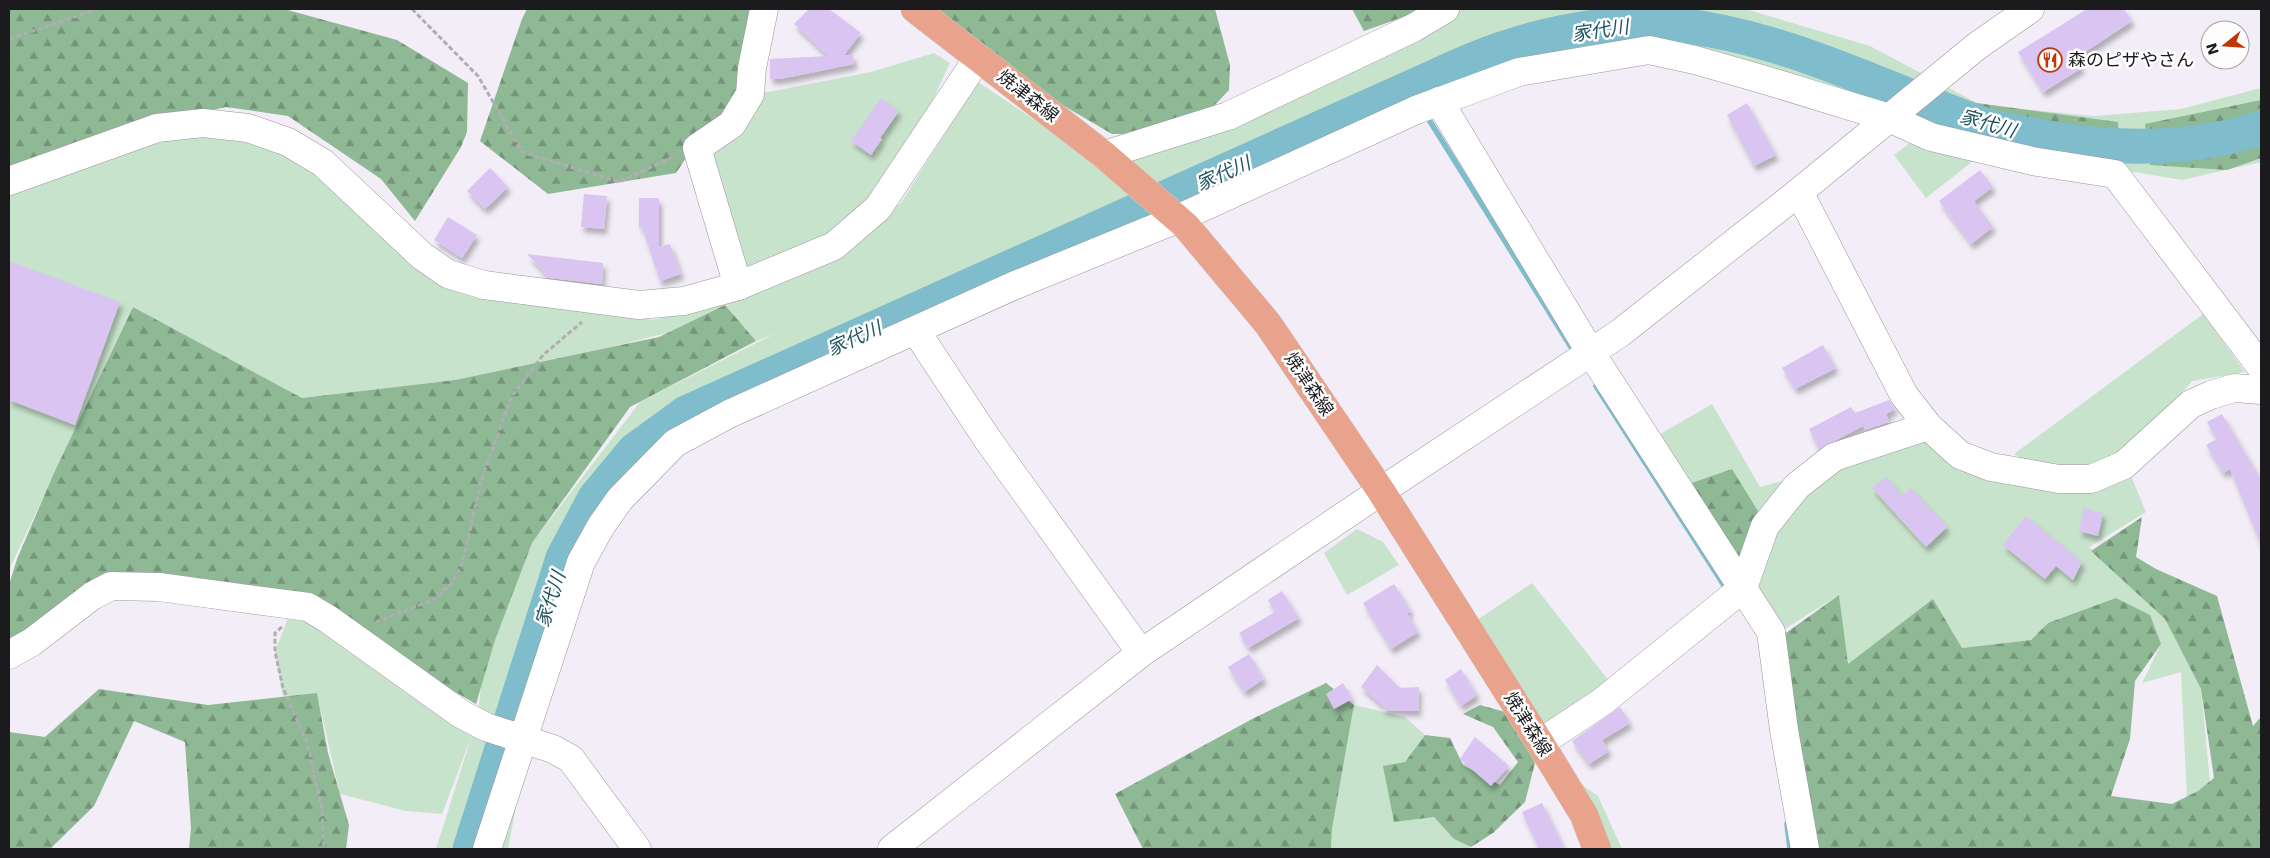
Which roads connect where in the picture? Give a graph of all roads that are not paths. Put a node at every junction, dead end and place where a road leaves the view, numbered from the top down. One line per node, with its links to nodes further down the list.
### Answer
1 (764, 9): 12 (street)
2 (915, 9): 5 (main road, 焼津森線)
3 (1445, 9): 8 (street)
4 (2030, 9): 7 (street)
5 (978, 58): 8 (main road, 焼津森線); 12 (street)
6 (1427, 106): 7 (street); 11 (street); 14 (street)
7 (1896, 112): 10 (street); 15 (street)
8 (1104, 155): 11 (main road, 焼津森線)
9 (9, 181): 12 (street)
10 (1798, 192): 14 (street); 17 (street)
11 (1182, 223): 13 (street); 18 (main road, 焼津森線)
12 (738, 286)
13 (916, 331): 20 (street); 22 (street)
14 (1591, 353): 18 (street); 19 (street)
15 (2261, 367)
16 (2261, 390): 17 (street)
17 (1928, 426): 19 (street)
18 (1381, 491): 20 (street); 23 (main road, 焼津森線)
19 (1733, 595): 23 (street); 28 (street)
20 (1141, 653): 26 (street)
21 (9, 655): 22 (street)
22 (521, 738): 24 (street); 25 (street)
23 (1540, 743): 27 (main road, 焼津森線)
24 (487, 849)
25 (637, 849)
26 (892, 849)
27 (1597, 849)
28 (1805, 849)

